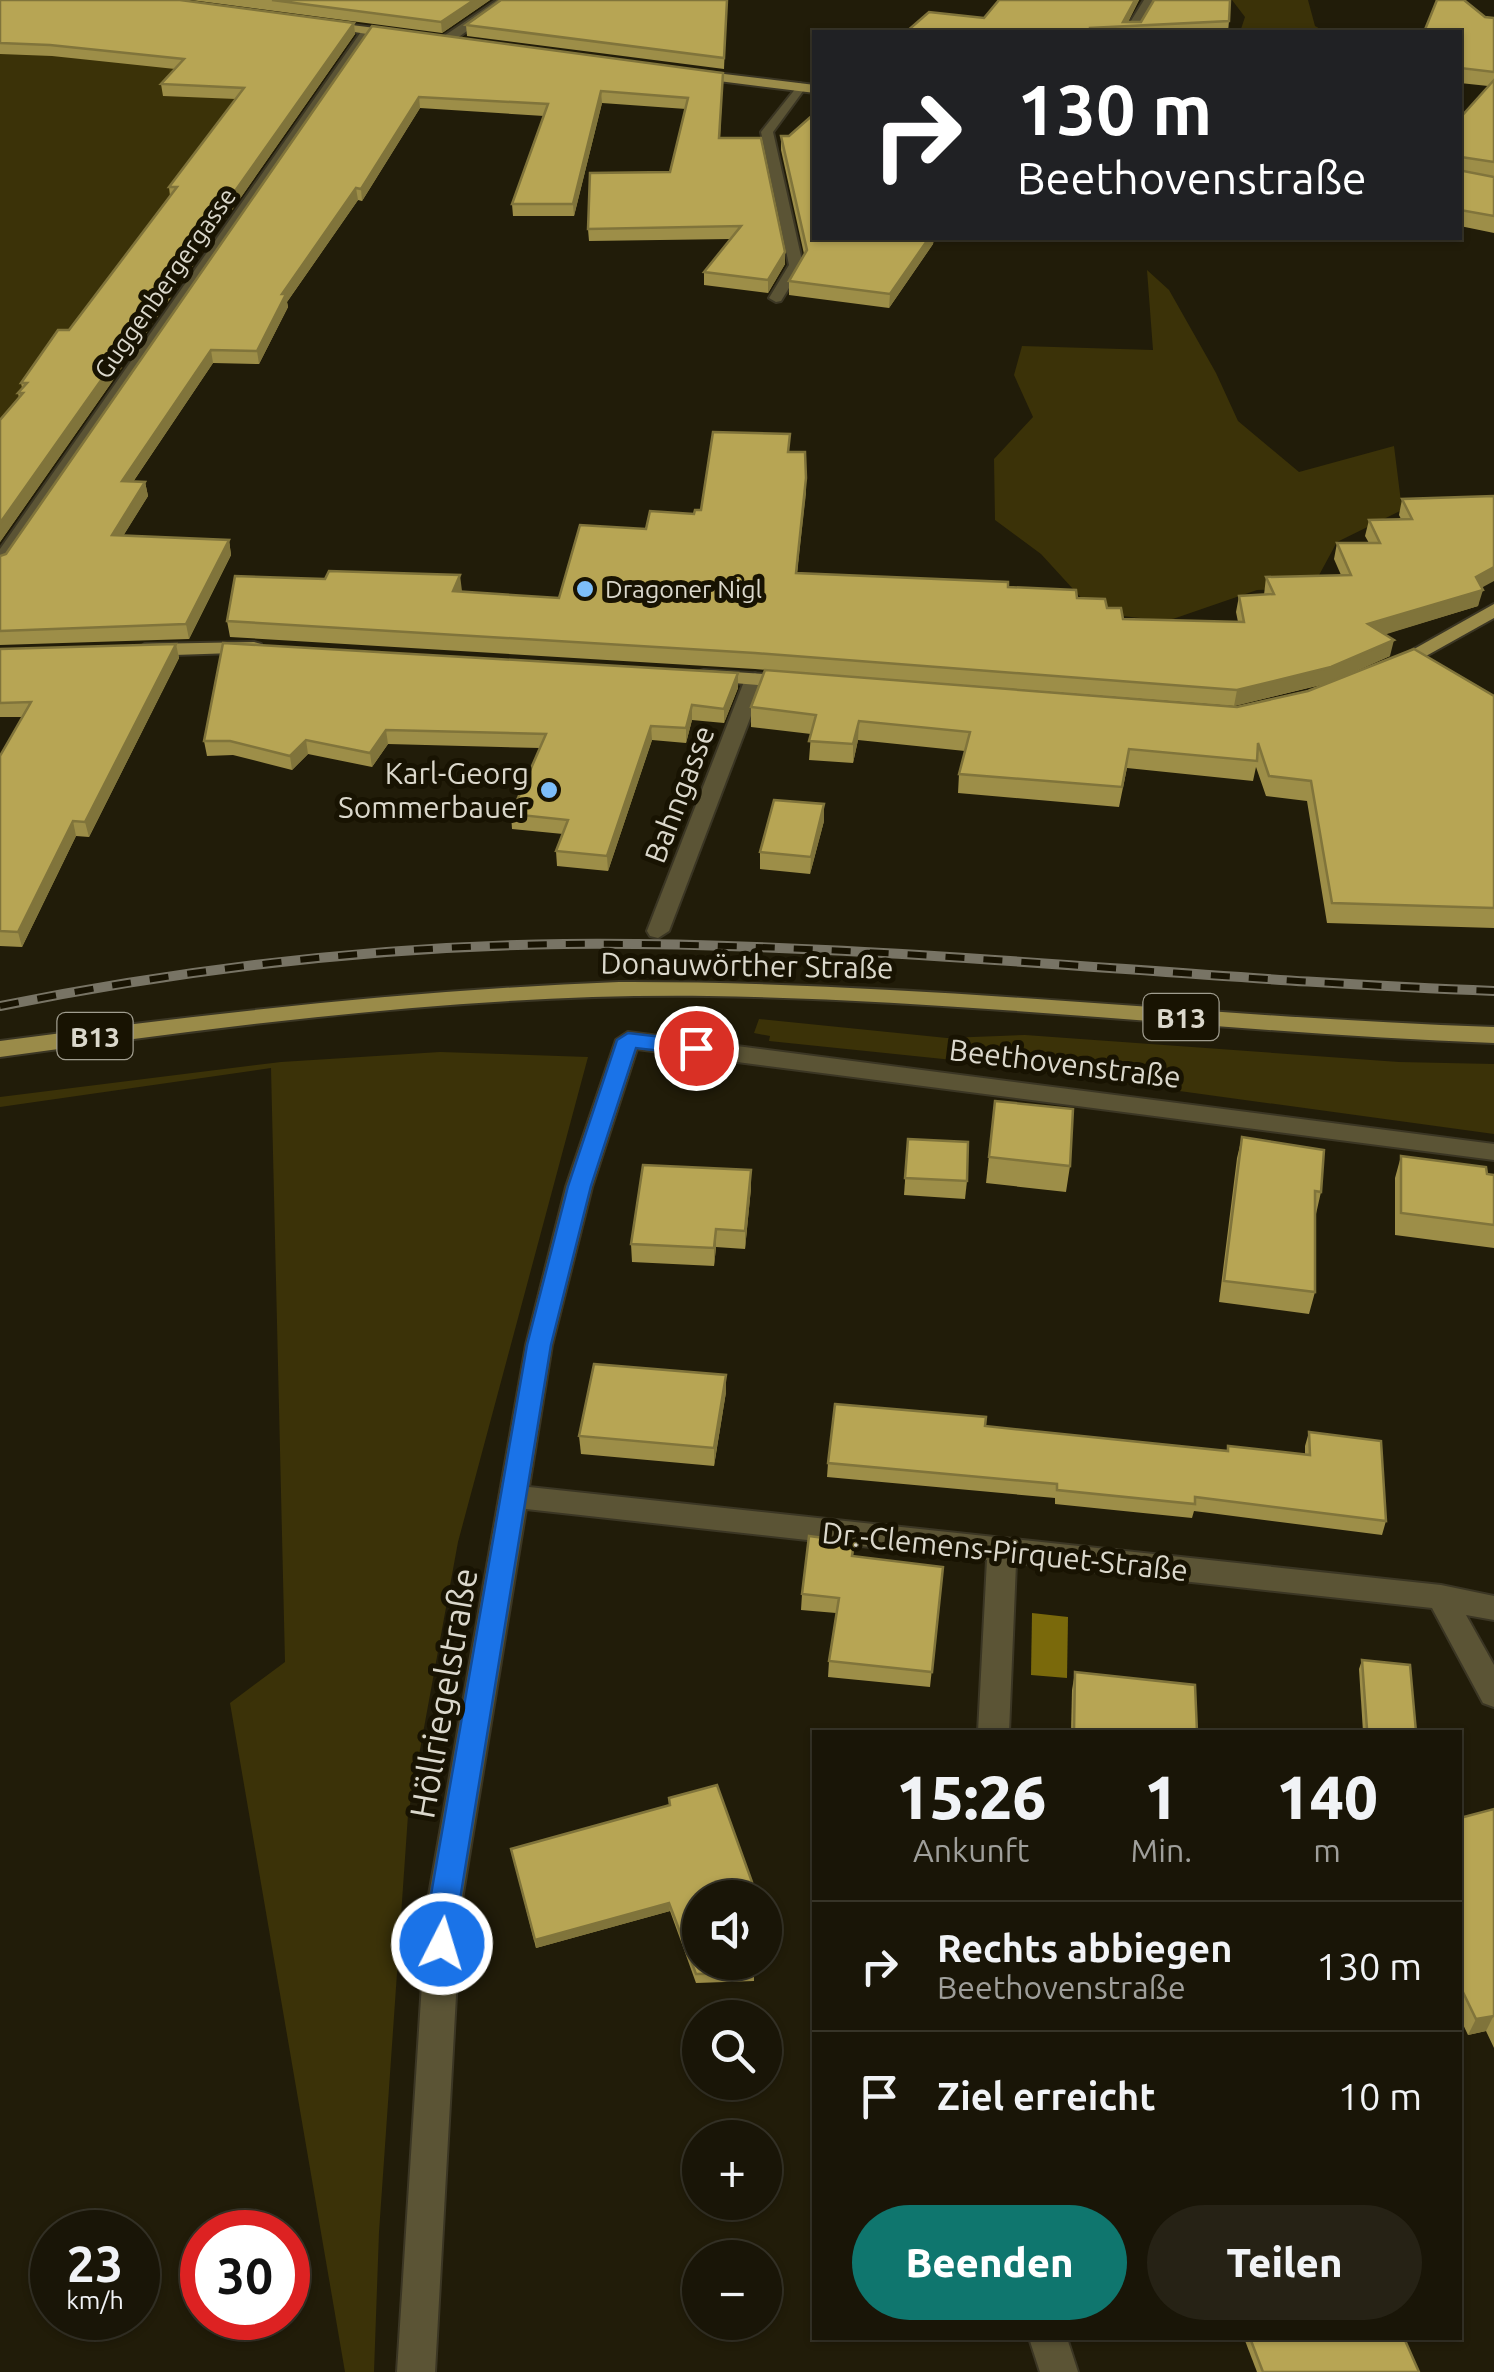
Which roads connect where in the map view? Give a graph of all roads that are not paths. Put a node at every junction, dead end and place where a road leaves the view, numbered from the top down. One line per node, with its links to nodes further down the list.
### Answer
1 (504, 0): 8 (street)
2 (1150, 0): 4 (street)
3 (312, 23): 5 (main road)
4 (1131, 30)
5 (367, 31): 6 (main road); 13 (street, Guggenbergergasse)
6 (406, 36)
7 (426, 38): 8 (main road)
8 (445, 41): 9 (main road)
9 (463, 44)
10 (667, 71): 11 (main road)
11 (808, 88): 12 (street)
12 (776, 298)
13 (0, 562)
14 (1494, 610): 17 (main road)
15 (116, 650): 16 (main road)
16 (271, 650)
17 (1382, 671)
18 (677, 674): 19 (main road)
19 (755, 678): 20 (main road); 21 (street, Bahngasse)
20 (812, 683)
21 (658, 930)
22 (1494, 1035): 24 (main road, Donauwörther Straße / B13)
23 (628, 1040): 25 (street, Beethovenstraße); 26 (street, Höllriegelstraße)
24 (0, 1049)
25 (1494, 1152)
26 (515, 1497): 27 (street, Dr.-Clemens-Pirquet-Straße); 33 (street, Höllriegelstraße)
27 (1002, 1552): 28 (street, Dr.-Clemens-Pirquet-Straße); 31 (street)
28 (1441, 1597): 29 (street, Dr.-Clemens-Pirquet-Straße); 30 (street)
29 (1494, 1608)
30 (1494, 1694)
31 (993, 1730)
32 (1049, 2340): 34 (street)
33 (416, 2372)
34 (1059, 2372)

